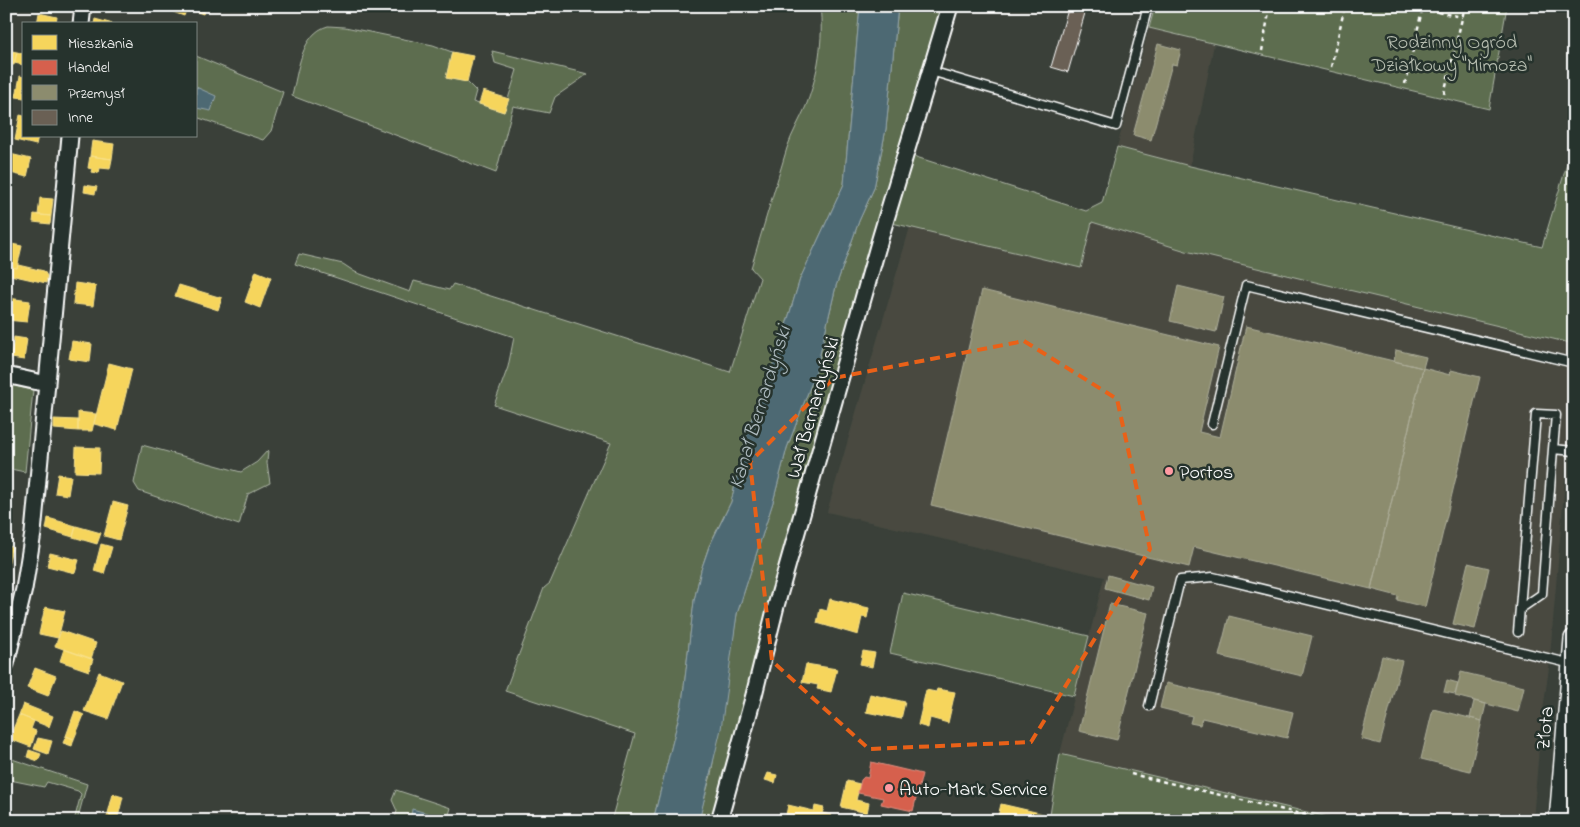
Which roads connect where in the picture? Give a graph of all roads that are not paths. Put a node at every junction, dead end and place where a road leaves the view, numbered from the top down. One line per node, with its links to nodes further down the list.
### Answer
1 (83, 6): 4 (street)
2 (950, 6): 5 (street, Wał Bernardyński)
3 (1148, 6): 5 (lane)
4 (81, 22)
5 (931, 71): 20 (street, Wał Bernardyński)
6 (70, 138): 9 (street)
7 (1574, 363): 10 (lane)
8 (6, 375): 9 (street)
9 (46, 384): 16 (street)
10 (1212, 424)
11 (1553, 449): 12 (lane); 13 (lane); 13 (lane)
12 (1574, 451)
13 (1520, 609): 14 (lane)
14 (1518, 632)
15 (1574, 638): 17 (street, Złota)
16 (6, 664)
17 (1572, 664): 18 (lane); 19 (street, Złota)
18 (1149, 706)
19 (1570, 720): 21 (street, Złota)
20 (719, 821)
21 (1559, 821)

